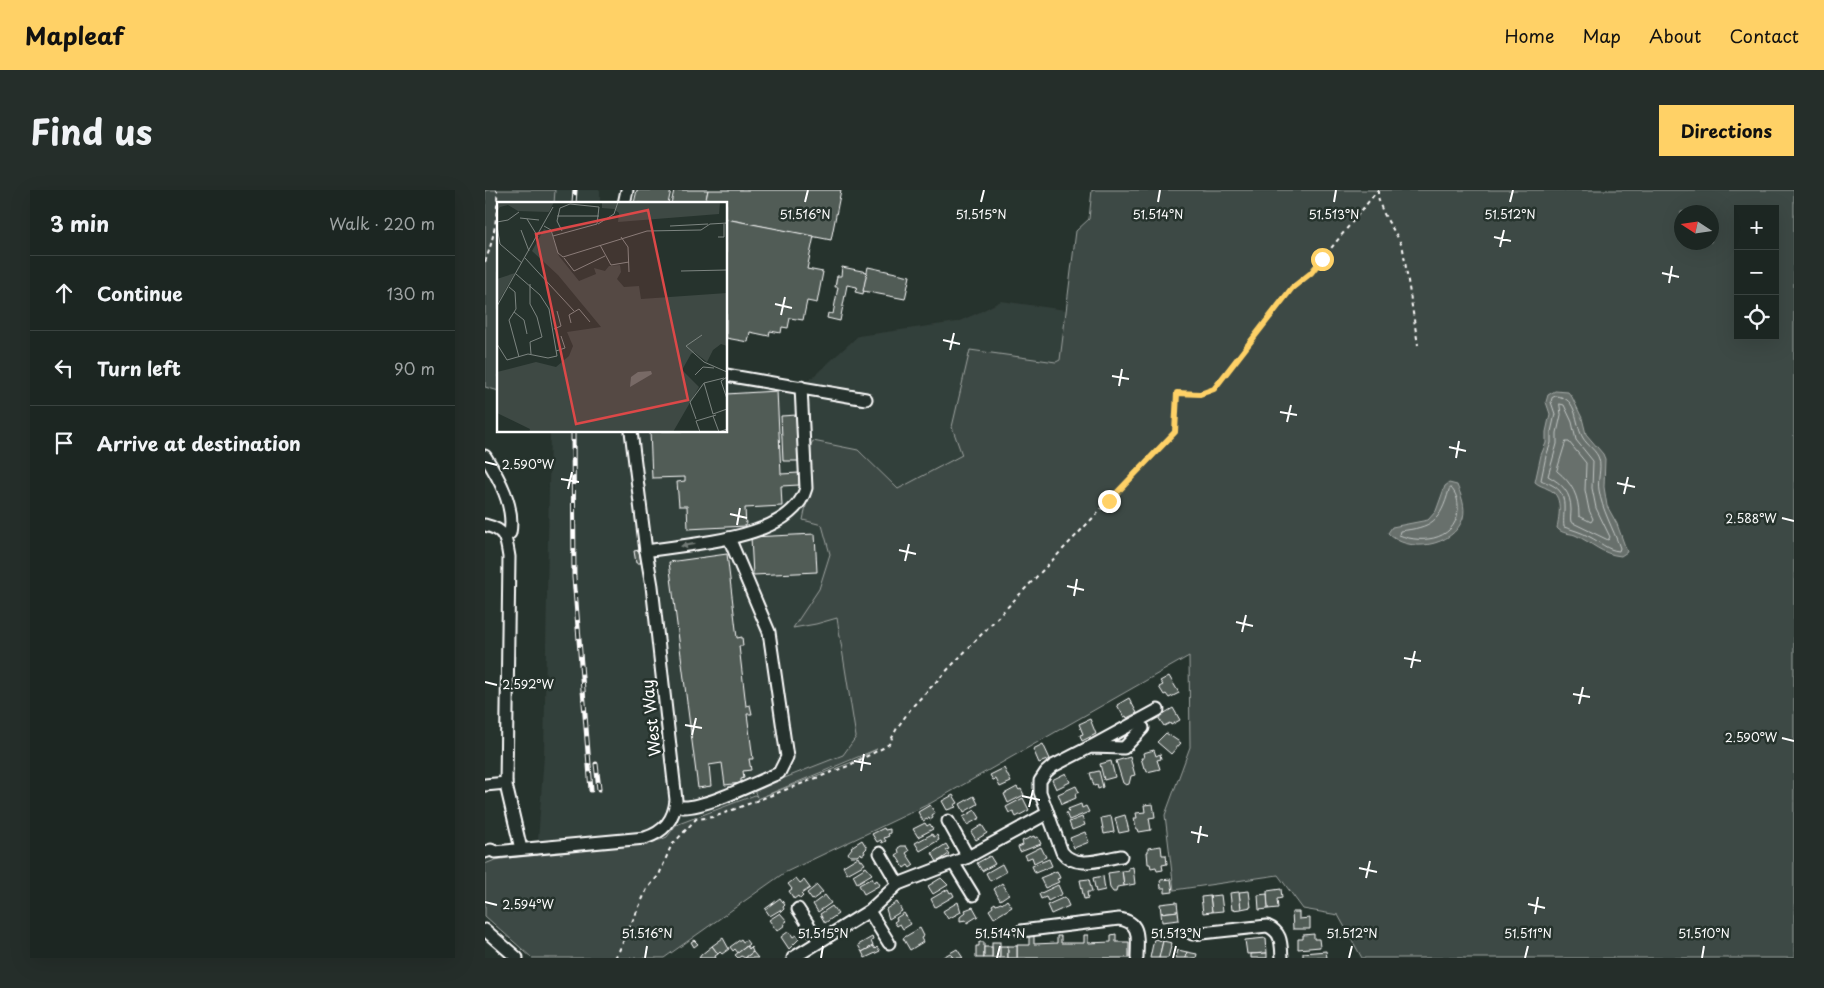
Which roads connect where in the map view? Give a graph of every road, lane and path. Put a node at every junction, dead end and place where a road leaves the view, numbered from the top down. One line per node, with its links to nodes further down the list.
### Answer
1 (497, 190): 3 (path)
2 (1378, 190): 4 (path); 38 (path)
3 (485, 262)
4 (1418, 345)
5 (727, 375): 6 (street)
6 (801, 387): 7 (street); 12 (street)
7 (867, 399)
8 (631, 432): 13 (street, West Way)
9 (485, 456): 11 (street)
10 (485, 525): 11 (street)
11 (505, 537): 17 (street)
12 (729, 538): 13 (street, one-way to 13); 19 (street)
13 (646, 551): 22 (street, West Way)
14 (1158, 710): 16 (street)
15 (1143, 728): 16 (street)
16 (1090, 747): 20 (street)
17 (506, 783): 18 (street); 22 (street)
18 (485, 785)
19 (683, 807)
20 (1048, 813): 24 (street); 26 (street)
21 (948, 821): 26 (street)
22 (521, 849): 23 (street, West Way)
23 (488, 854)
24 (1121, 856)
25 (884, 857): 28 (street)
26 (968, 857): 27 (street)
27 (954, 864): 28 (street); 29 (street)
28 (898, 884): 30 (street)
29 (973, 895)
30 (869, 910): 35 (street); 36 (street)
31 (799, 917): 36 (street)
32 (485, 930): 37 (street)
33 (1021, 931): 40 (street)
34 (1192, 934): 41 (street)
35 (888, 935)
36 (819, 941): 39 (street)
37 (509, 956)
38 (615, 958)
39 (793, 958)
40 (1137, 958)
41 (1282, 958)

